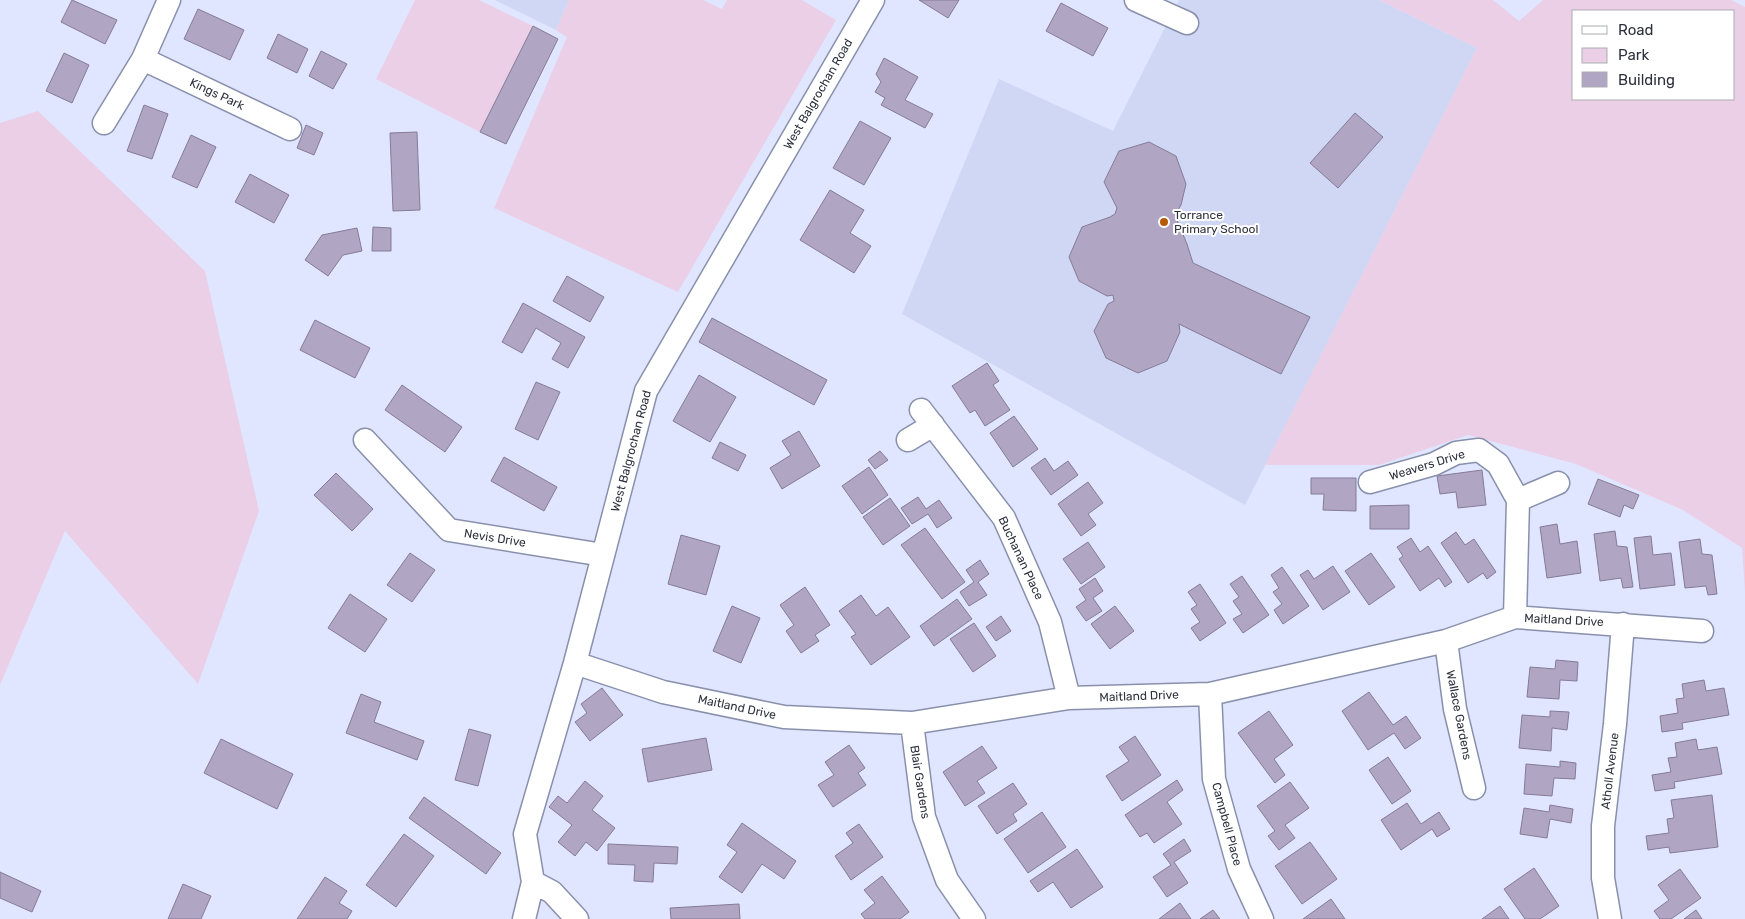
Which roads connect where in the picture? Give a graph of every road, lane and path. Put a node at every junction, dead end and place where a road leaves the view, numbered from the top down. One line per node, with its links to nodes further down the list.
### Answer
1 (169, 0): 5 (street)
2 (873, 0): 13 (street, West Balgrochan Road)
3 (1136, 0): 4 (street)
4 (1187, 23)
5 (143, 59): 6 (street); 7 (street, Kings Park)
6 (104, 124)
7 (290, 129)
8 (365, 440): 13 (street, Nevis Drive)
9 (908, 440): 20 (street, Buchanan Place)
10 (1370, 482): 12 (street, Weavers Drive)
11 (1558, 483): 12 (street)
12 (1518, 500): 14 (street)
13 (603, 555): 18 (street, West Balgrochan Road)
14 (1515, 617): 15 (street, Maitland Drive); 17 (street, Maitland Drive)
15 (1623, 624): 16 (street, Maitland Drive); 28 (street, Atholl Avenue)
16 (1702, 630)
17 (1446, 641): 19 (street, Maitland Drive); 22 (street, Wallace Gardens)
18 (575, 663): 21 (street, Maitland Drive); 23 (street, West Balgrochan Road)
19 (1210, 694): 20 (street, Maitland Drive); 27 (street, Campbell Place)
20 (1069, 698): 21 (street, Maitland Drive)
21 (912, 724): 26 (street, Blair Gardens)
22 (1474, 788)
23 (533, 882): 24 (street, West Balgrochan Road); 25 (street)
24 (524, 919)
25 (577, 919)
26 (974, 919)
27 (1262, 919)
28 (1610, 919)

